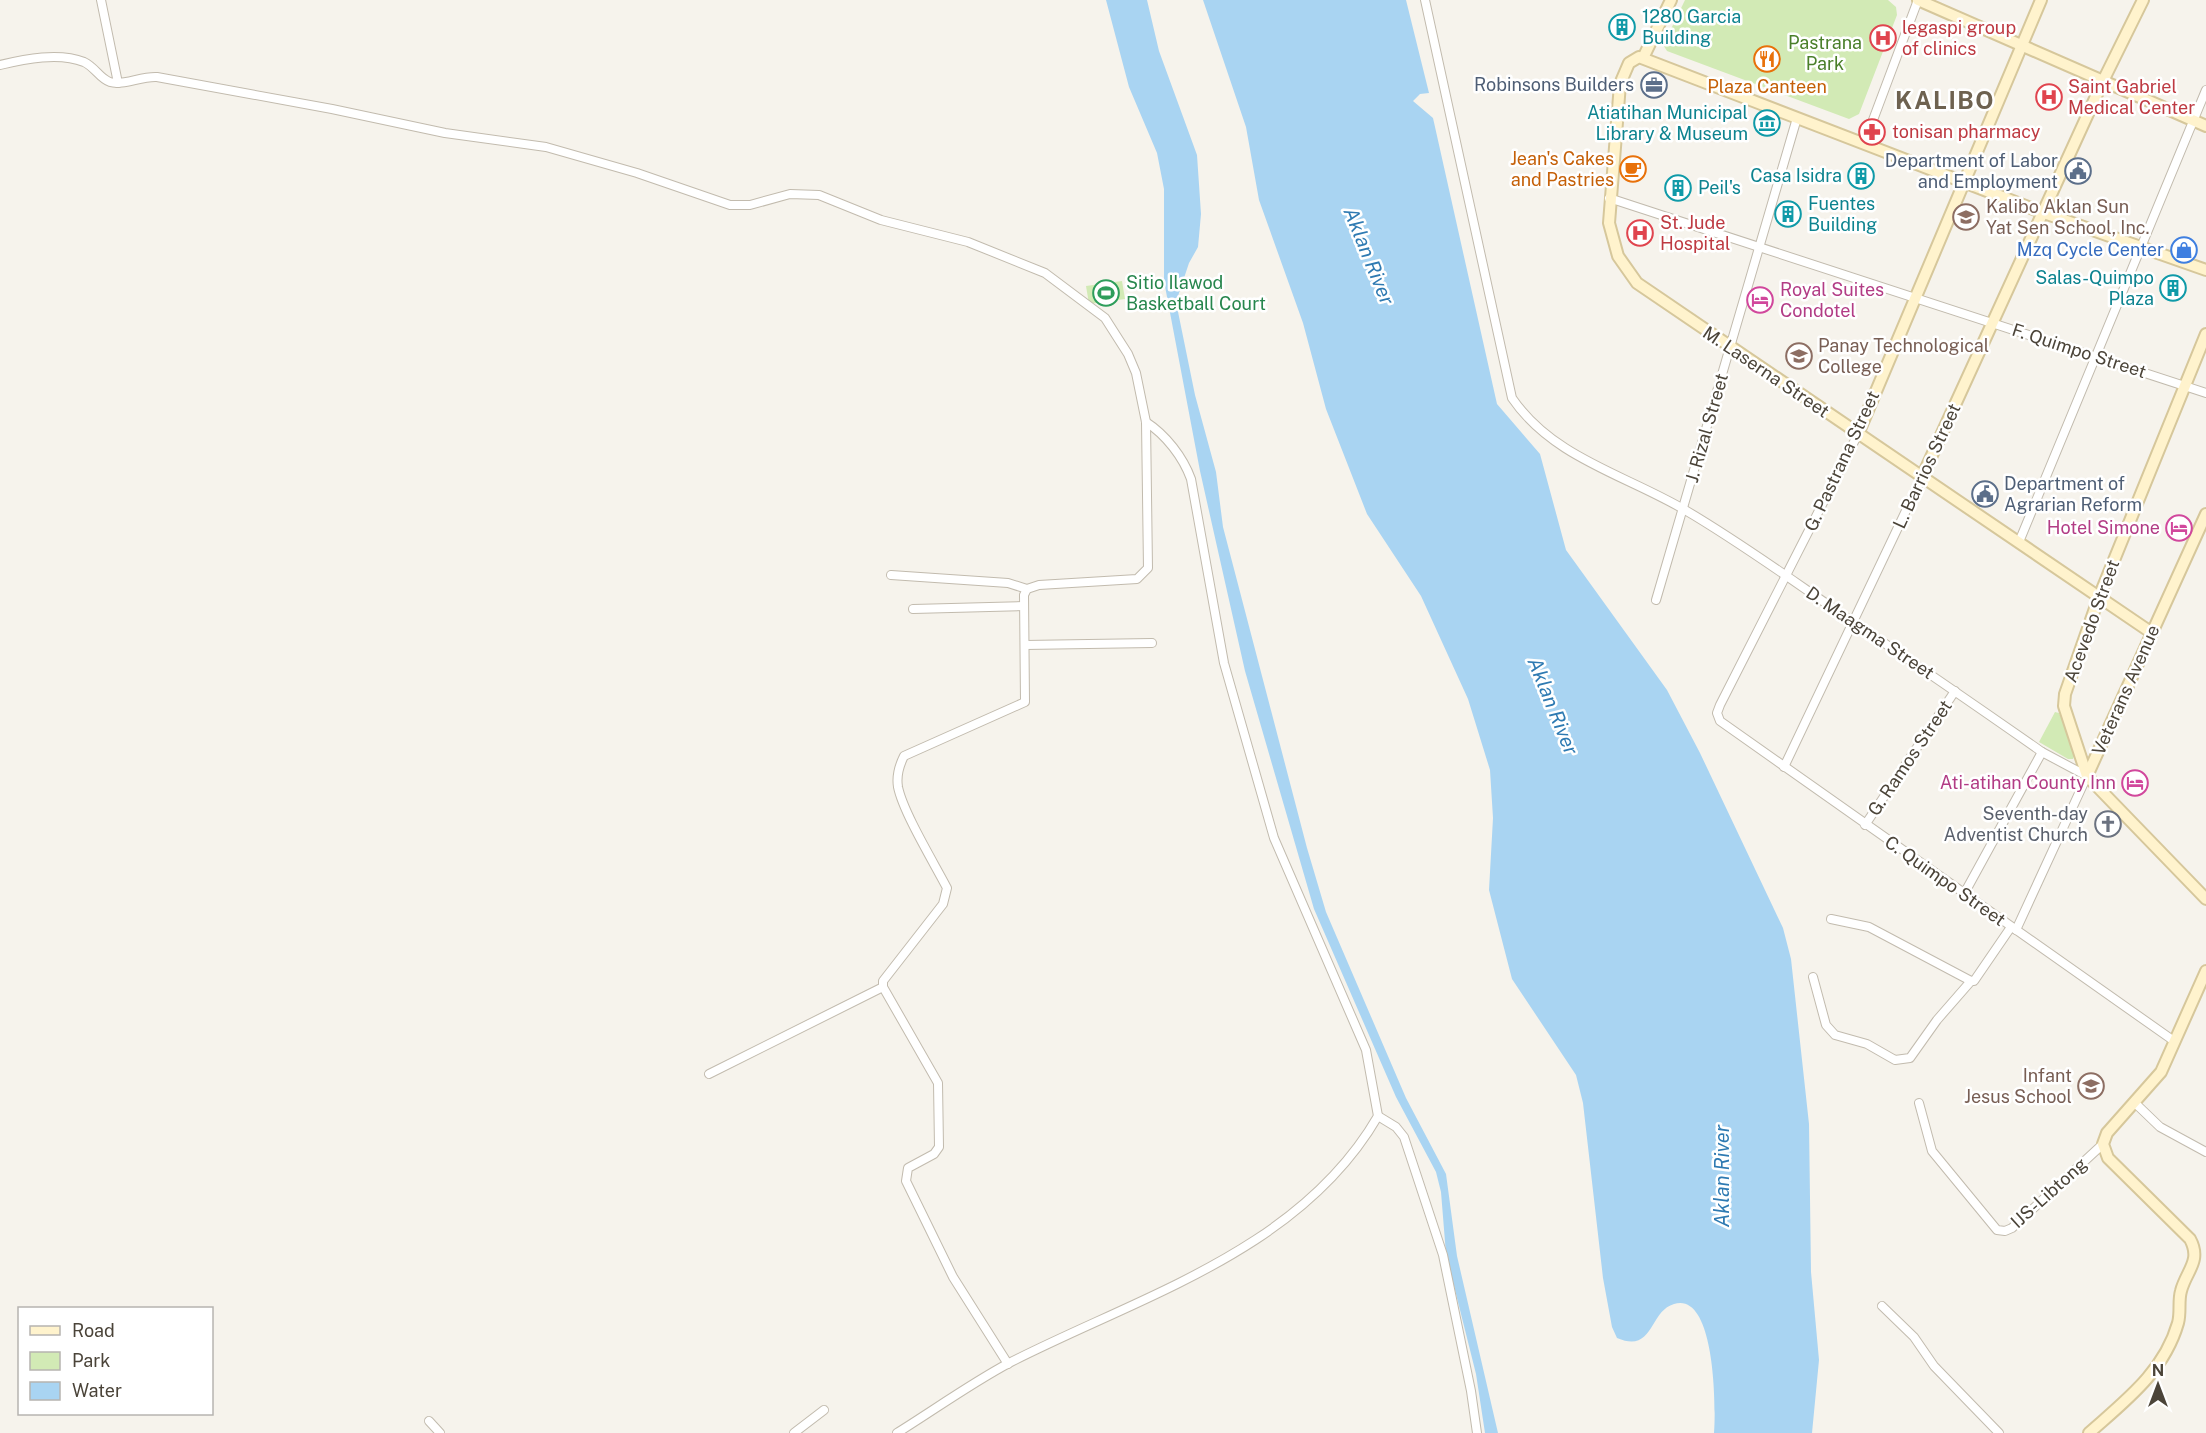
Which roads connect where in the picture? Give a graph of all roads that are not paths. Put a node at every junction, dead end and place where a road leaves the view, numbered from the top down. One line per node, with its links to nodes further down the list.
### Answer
1 (101, 0): 11 (street)
2 (1425, 0): 33 (street, D. Maagma Street)
3 (1671, 0): 8 (street, M. Laserna Street)
4 (1918, 0): 7 (street); 16 (street)
5 (2041, 0): 7 (street, G. Pastrana Street)
6 (2143, 0): 10 (street, L. Barrios Street)
7 (2022, 45): 10 (street); 17 (street, G. Pastrana Street)
8 (1641, 57): 13 (street); 18 (street, M. Laserna Street)
9 (0, 65): 11 (street)
10 (2103, 81): 14 (street); 19 (street, L. Barrios Street)
11 (118, 83): 30 (street)
12 (2206, 90): 14 (street)
13 (1797, 118): 16 (street); 21 (street, J. Rizal Street)
14 (2194, 120): 15 (street); 20 (street)
15 (2206, 126)
16 (1864, 144): 17 (street)
17 (1964, 182): 19 (street); 23 (street, G. Pastrana Street)
18 (1609, 198): 21 (street, F. Quimpo Street); 26 (street, M. Laserna Street)
19 (2044, 213): 20 (street); 24 (street, L. Barrios Street)
20 (2143, 246): 22 (street); 27 (street)
21 (1760, 247): 23 (street, F. Quimpo Street); 26 (street, J. Rizal Street)
22 (2206, 270)
23 (1915, 298): 24 (street, F. Quimpo Street); 31 (street, G. Pastrana Street)
24 (1993, 323): 27 (street, F. Quimpo Street); 32 (street, L. Barrios Street)
25 (2206, 334): 28 (street, Acevedo Street)
26 (1730, 348): 31 (street, M. Laserna Street); 33 (street, J. Rizal Street)
27 (2096, 357): 28 (street, F. Quimpo Street); 35 (street)
28 (2185, 386): 29 (street, F. Quimpo Street); 39 (street, Acevedo Street)
29 (2206, 393)
30 (1146, 422): 38 (street); 65 (street)
31 (1858, 434): 32 (street, M. Laserna Street); 37 (street, G. Pastrana Street)
32 (1922, 477): 35 (street, M. Laserna Street); 43 (street, L. Barrios Street)
33 (1684, 509): 37 (street, D. Maagma Street); 40 (street, J. Rizal Street)
34 (2206, 514): 44 (street, Veterans Avenue)
35 (2019, 543): 39 (street, M. Laserna Street)
36 (891, 575): 38 (street)
37 (1786, 576): 43 (street, D. Maagma Street); 48 (street, G. Pastrana Street)
38 (1027, 589): 41 (street)
39 (2099, 597): 44 (street, M. Laserna Street); 51 (street, Acevedo Street)
40 (1656, 600)
41 (1024, 606): 42 (street); 46 (street)
42 (913, 609)
43 (1853, 622): 47 (street, D. Maagma Street); 50 (street, L. Barrios Street)
44 (2152, 633): 51 (street, Veterans Avenue)
45 (1152, 643): 46 (street)
46 (1025, 645): 60 (street)
47 (1955, 692): 49 (street, D. Maagma Street); 52 (street, G. Ramos Street)
48 (1718, 718): 50 (street, C. Quimpo Street)
49 (2042, 752): 51 (street, D. Maagma Street); 53 (street)
50 (1784, 767): 52 (street, C. Quimpo Street)
51 (2087, 776): 54 (street, D. Maagma Street); 56 (street, Veterans Avenue)
52 (1865, 825): 53 (street, C. Quimpo Street)
53 (1964, 894): 56 (street, C. Quimpo Street)
54 (2206, 899)
55 (1832, 919): 59 (street)
56 (2013, 929): 59 (street, Veterans Avenue); 61 (street, C. Quimpo Street)
57 (2206, 971): 61 (street)
58 (1813, 977): 59 (street, Veterans Avenue)
59 (1971, 981)
60 (883, 987): 62 (street); 69 (street)
61 (2174, 1041): 64 (street)
62 (709, 1074)
63 (1919, 1103): 66 (street, IJS-Libtong)
64 (2135, 1103): 66 (street); 67 (street)
65 (1378, 1116): 69 (street); 75 (street)
66 (2103, 1144): 77 (street)
67 (2206, 1152)
68 (1882, 1306): 76 (street)
69 (1008, 1364): 74 (street)
70 (824, 1410): 73 (street)
71 (429, 1421): 72 (street)
72 (440, 1433)
73 (794, 1433)
74 (897, 1433)
75 (1477, 1433)
76 (1999, 1433)
77 (2089, 1433)

